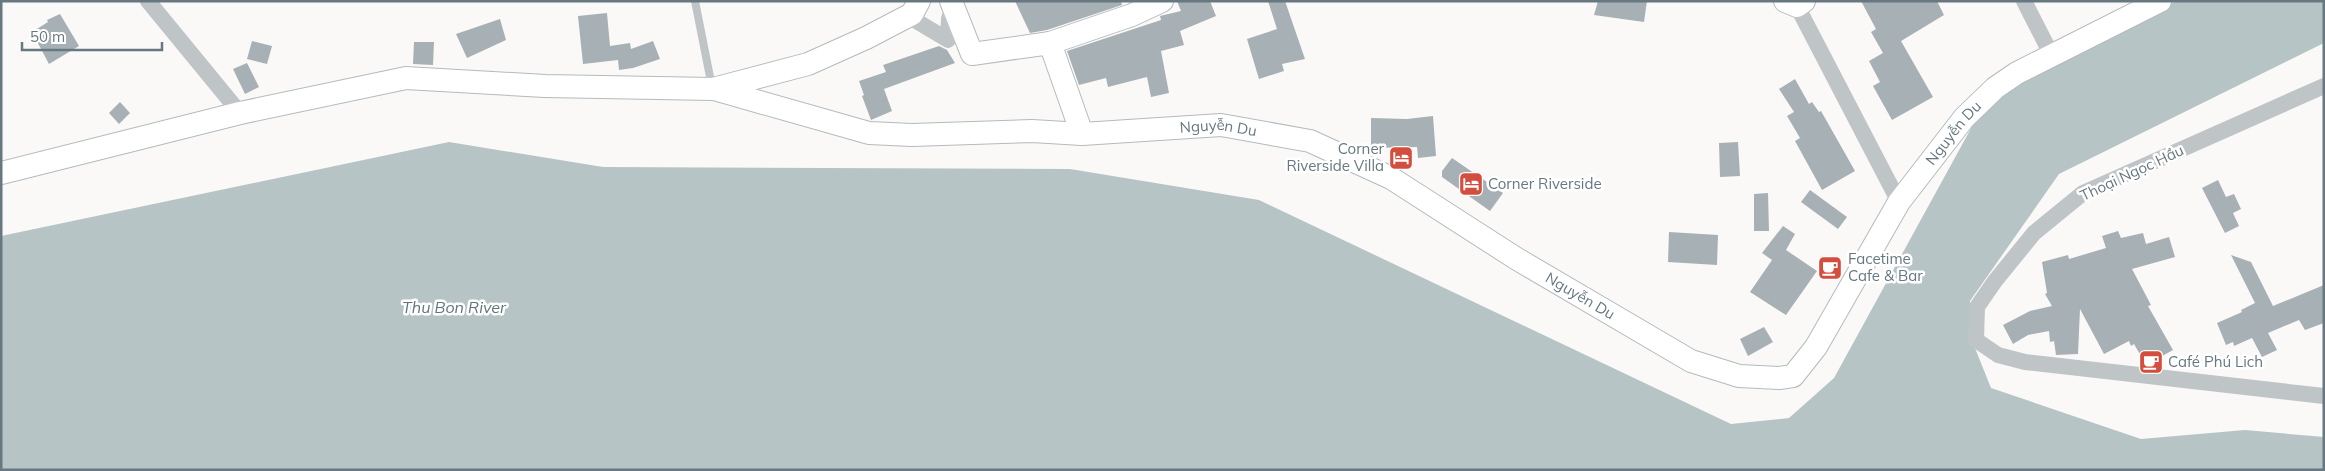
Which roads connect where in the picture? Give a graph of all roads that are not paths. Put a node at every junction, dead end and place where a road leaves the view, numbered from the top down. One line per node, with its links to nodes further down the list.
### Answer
1 (148, 1): 13 (street)
2 (695, 1): 12 (lane)
3 (1162, 1): 9 (street)
4 (2024, 1): 10 (street)
5 (2160, 1): 10 (street, Nguyễn Du)
6 (952, 3): 8 (street); 9 (street)
7 (1795, 3): 16 (street)
8 (913, 9): 12 (street)
9 (1050, 43): 14 (street)
10 (2052, 56): 16 (street, Nguyễn Du)
11 (2324, 86): 17 (street, Thoại Ngọc Hầu)
12 (713, 89): 13 (street); 14 (street)
13 (240, 113): 15 (street)
14 (1082, 134): 16 (street, Nguyễn Du)
15 (1, 173)
16 (1899, 202)
17 (2324, 396)

